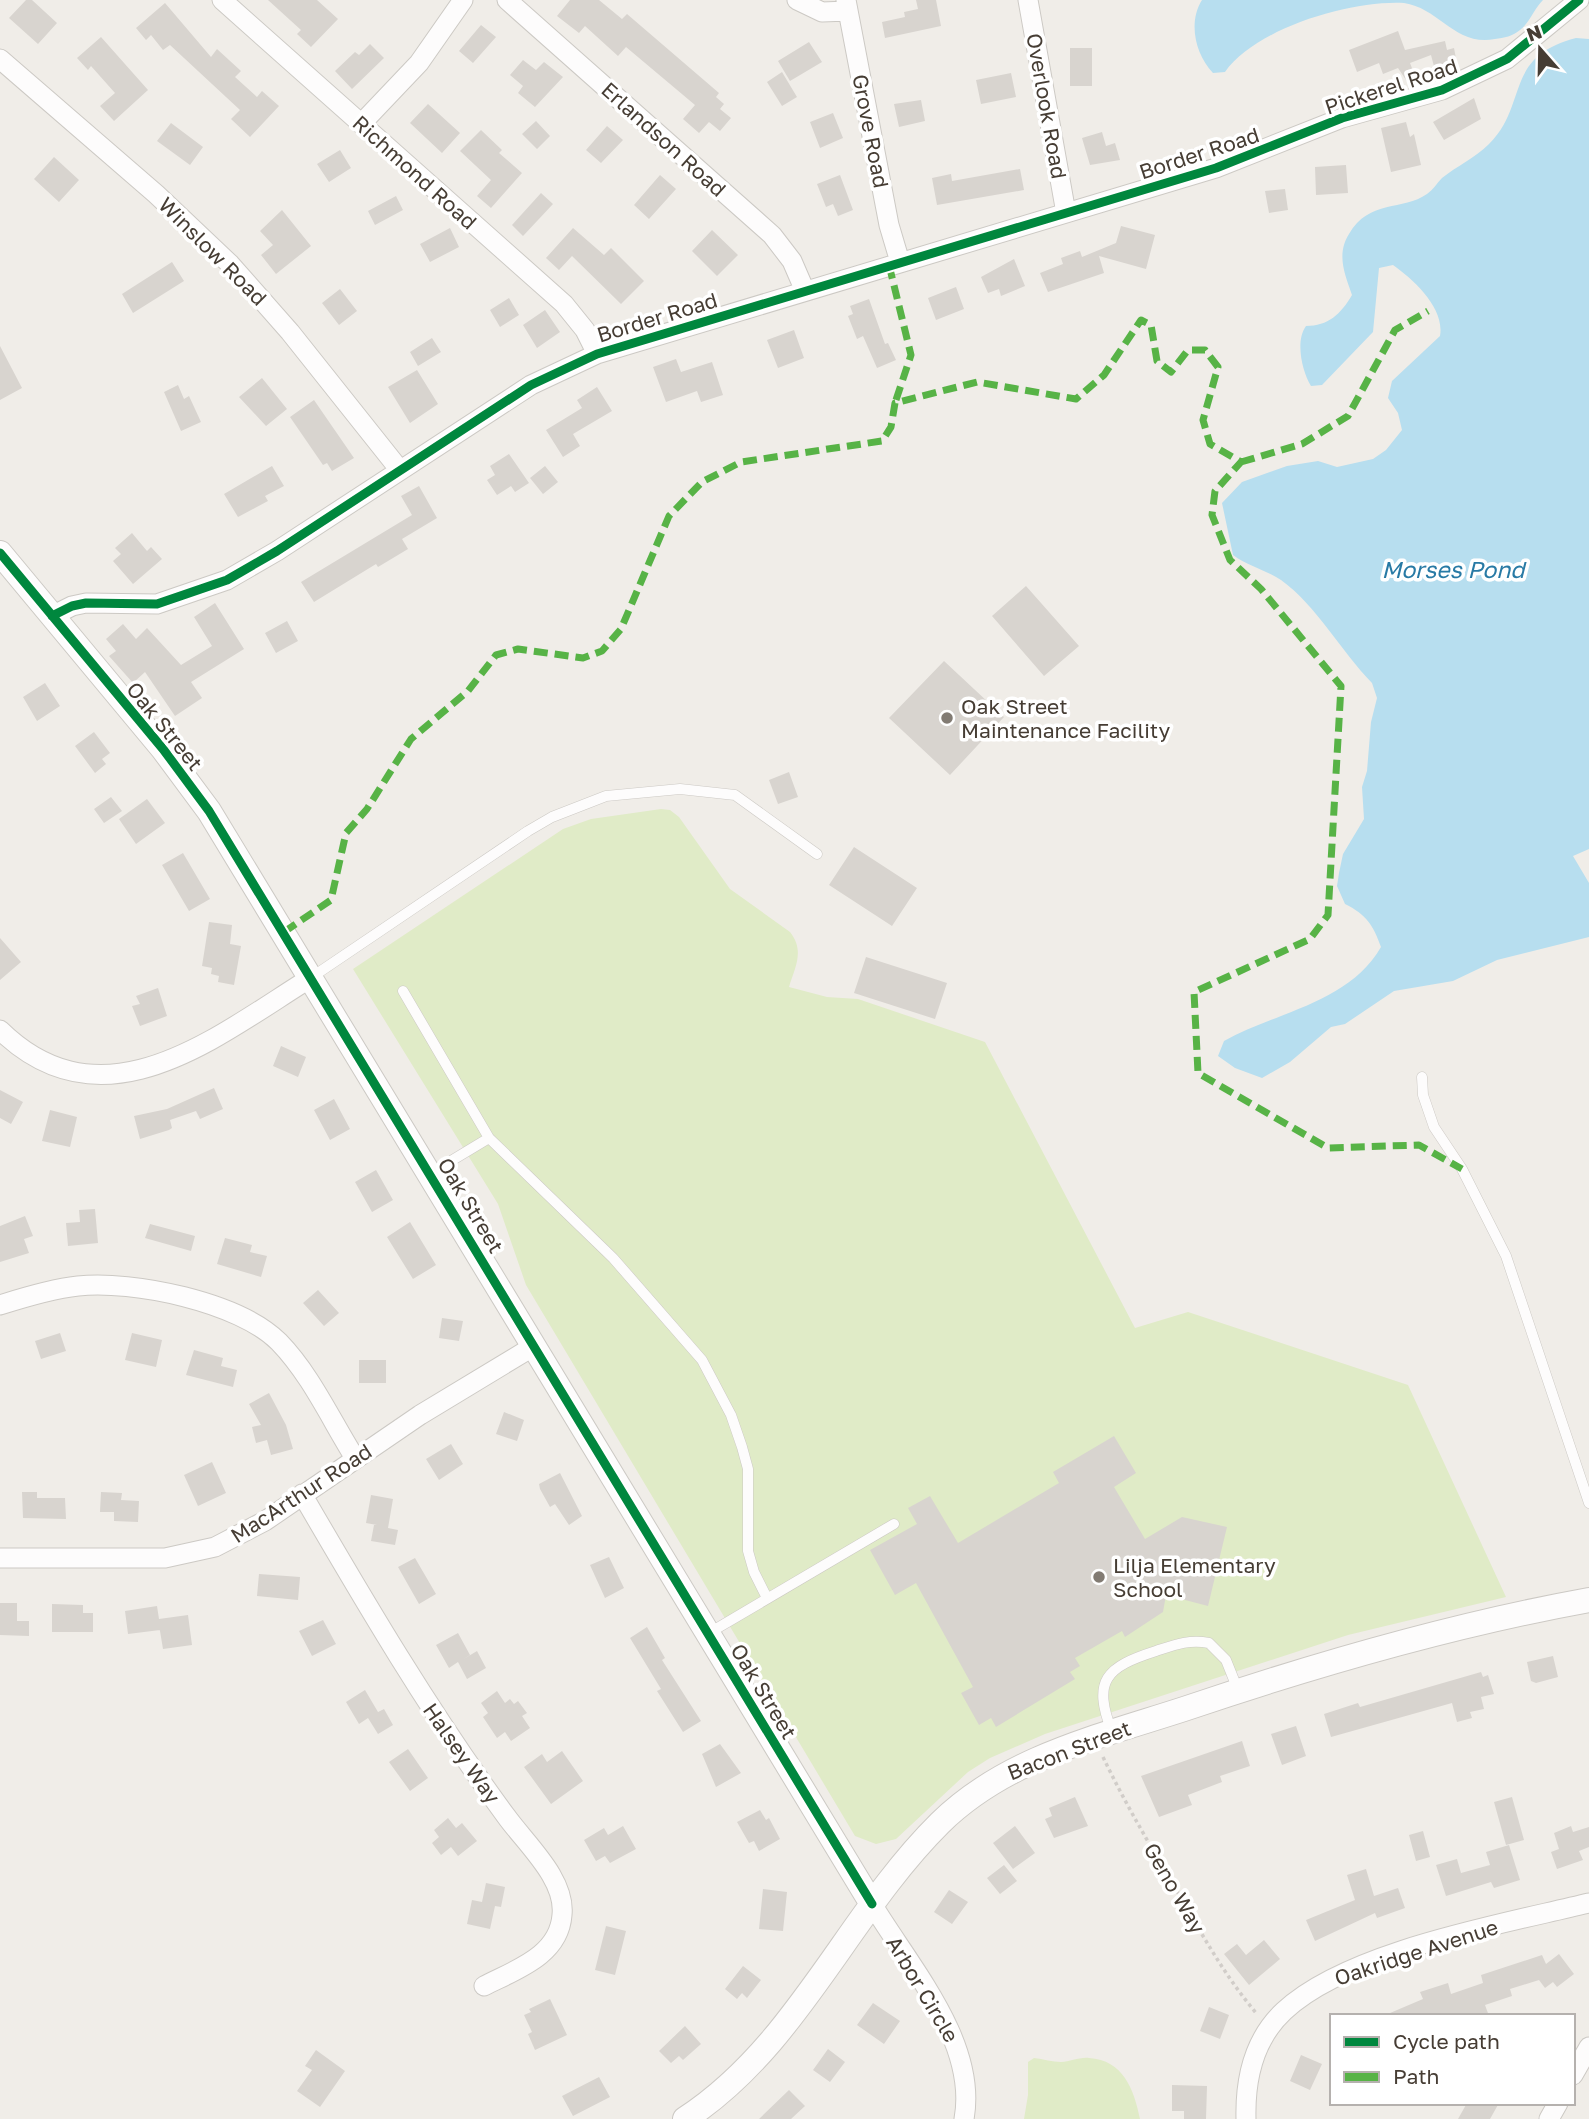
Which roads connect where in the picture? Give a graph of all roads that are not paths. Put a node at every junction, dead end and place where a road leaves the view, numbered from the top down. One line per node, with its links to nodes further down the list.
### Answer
1 (222, 0): 9 (street, Richmond Road)
2 (463, 0): 9 (street)
3 (507, 0): 13 (street, Erlandson Road)
4 (797, 0): 7 (street)
5 (1028, 0): 11 (street, Overlook Road)
6 (1579, 0): 10 (street, Pickerel Road)
7 (847, 5): 12 (street, Grove Road)
8 (0, 59): 15 (street, Winslow Road)
9 (361, 124): 14 (street, Richmond Road)
10 (1315, 129): 11 (street, Border Road)
11 (1066, 213): 12 (street, Border Road)
12 (900, 262): 13 (street, Border Road)
13 (805, 291): 14 (street, Border Road)
14 (597, 354): 15 (street, Border Road)
15 (400, 469): 17 (street, Border Road)
16 (0, 553): 17 (street, Oak Street)
17 (51, 616): 19 (street, Oak Street)
18 (817, 854): 19 (lane)
19 (312, 977): 21 (street); 24 (street, Oak Street)
20 (403, 991): 23 (lane)
21 (0, 1030)
22 (1422, 1077): 29 (lane)
23 (489, 1138): 24 (lane); 32 (lane)
24 (431, 1173): 26 (street, Oak Street)
25 (0, 1305): 27 (street)
26 (534, 1346): 27 (street, MacArthur Road); 34 (street, Oak Street)
27 (355, 1458): 28 (street, MacArthur Road)
28 (302, 1494): 31 (street, MacArthur Road); 39 (street, Halsey Way)
29 (1589, 1503)
30 (894, 1524): 32 (lane)
31 (0, 1558)
32 (767, 1598): 34 (lane)
33 (1589, 1600): 35 (street, Bacon Street)
34 (709, 1633): 38 (street, Oak Street)
35 (1238, 1690): 36 (street, Bacon Street); 36 (lane)
36 (1103, 1735): 38 (street, Bacon Street)
37 (1589, 1903): 44 (street, Oakridge Avenue)
38 (872, 1904): 42 (street, Bacon Street); 43 (street, Arbor Circle)
39 (484, 1986)
40 (1589, 2047): 41 (street)
41 (1575, 2072)
42 (685, 2119)
43 (964, 2119)
44 (1246, 2119)

